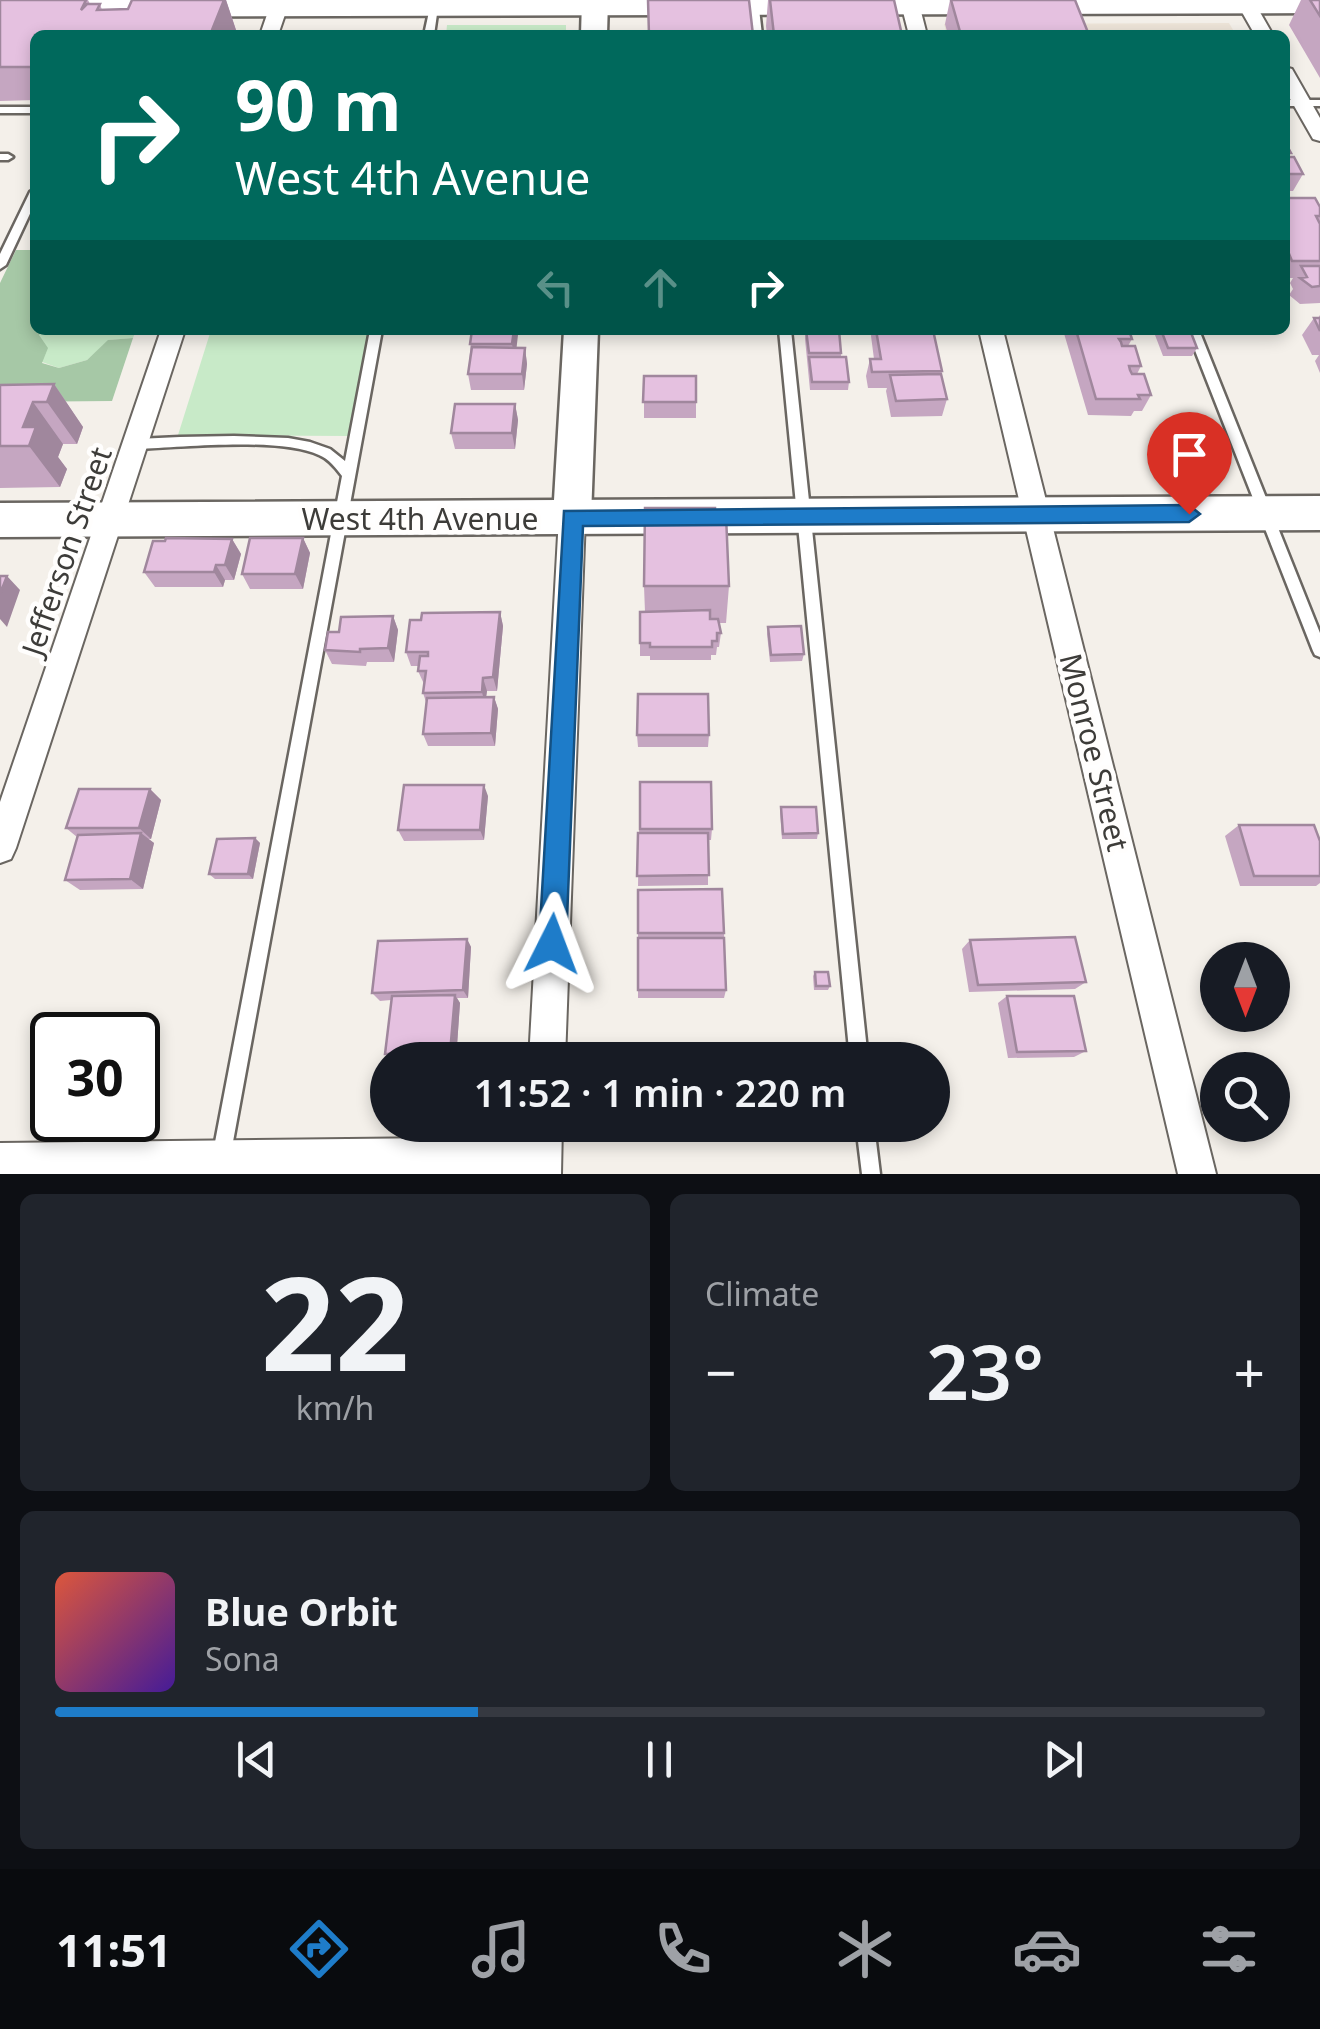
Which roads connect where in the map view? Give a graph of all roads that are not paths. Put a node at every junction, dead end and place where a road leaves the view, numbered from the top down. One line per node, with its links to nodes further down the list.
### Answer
1 (1068, 2): 2 (main road); 3 (main road)
2 (1245, 2): 4 (main road); 11 (street)
3 (910, 3): 8 (main road); 10 (street)
4 (1320, 4)
5 (0, 8): 6 (main road)
6 (276, 14): 9 (main road)
7 (595, 14): 8 (main road); 9 (main road)
8 (755, 14)
9 (432, 21)
10 (917, 30)
11 (1261, 30)
12 (1302, 103): 15 (street)
13 (0, 110): 14 (lane)
14 (30, 110)
15 (1320, 134)
16 (30, 202): 17 (lane)
17 (0, 265)
18 (171, 335): 24 (street, Jefferson Street)
19 (375, 335): 25 (lane)
20 (580, 335): 30 (street)
21 (786, 335): 29 (lane)
22 (992, 335): 28 (street, Monroe Street)
23 (1195, 335): 26 (lane)
24 (137, 444): 25 (lane); 33 (street, Jefferson Street)
25 (348, 474): 31 (lane)
26 (1266, 513): 27 (main road, West 4th Avenue); 28 (main road, West 4th Avenue); 34 (lane)
27 (1320, 513)
28 (1037, 514): 29 (main road, West 4th Avenue); 43 (street, Monroe Street)
29 (803, 516): 30 (main road, West 4th Avenue); 37 (lane)
30 (572, 517): 31 (main road, West 4th Avenue); 36 (street)
31 (340, 518): 33 (main road, West 4th Avenue); 40 (lane)
32 (0, 520): 33 (main road, West 4th Avenue)
33 (111, 520): 35 (street, Jefferson Street)
34 (1320, 651)
35 (0, 848)
36 (548, 1042)
37 (857, 1042)
38 (867, 1142): 42 (lane)
39 (543, 1151): 40 (street)
40 (221, 1159): 41 (street)
41 (0, 1162)
42 (870, 1174)
43 (1198, 1174)

